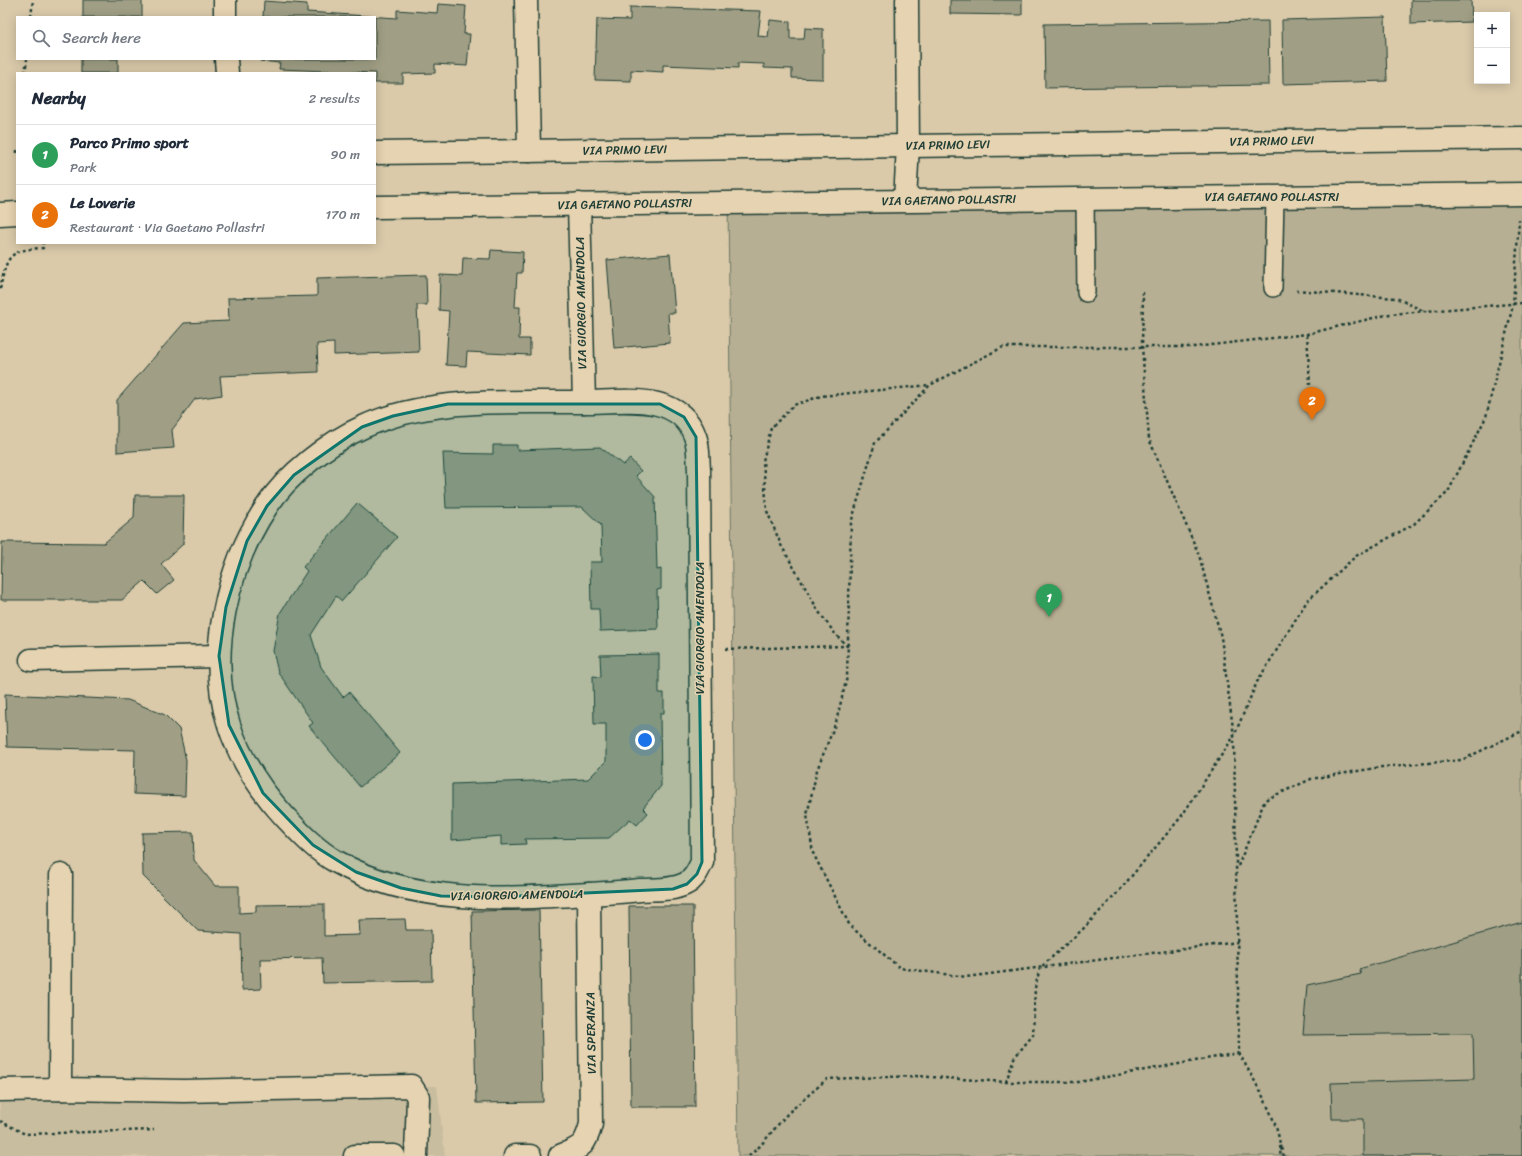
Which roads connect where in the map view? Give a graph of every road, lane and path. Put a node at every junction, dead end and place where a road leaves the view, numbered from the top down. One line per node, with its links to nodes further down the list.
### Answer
1 (33, 0): 5 (path)
2 (225, 0): 6 (street)
3 (526, 0): 13 (street)
4 (907, 0): 12 (street)
5 (31, 16)
6 (225, 16)
7 (27, 60): 9 (path)
8 (226, 60): 10 (street)
9 (25, 72)
10 (227, 72)
11 (1522, 138): 12 (street, VIA PRIMO LEVI)
12 (908, 146): 13 (street, VIA PRIMO LEVI); 18 (street)
13 (529, 151): 14 (street, VIA PRIMO LEVI)
14 (376, 153)
15 (1522, 194): 16 (street, VIA GAETANO POLLASTRI); 29 (path)
16 (1275, 197): 17 (street, VIA GAETANO POLLASTRI); 25 (lane)
17 (1085, 198): 18 (street, VIA GAETANO POLLASTRI); 27 (lane)
18 (905, 200): 19 (street, VIA GAETANO POLLASTRI)
19 (579, 204): 20 (street, VIA GAETANO POLLASTRI); 34 (street, VIA GIORGIO AMENDOLA)
20 (376, 207)
21 (16, 213): 22 (street)
22 (0, 214)
23 (43, 244): 24 (path)
24 (0, 288)
25 (1273, 288): 30 (path)
26 (1143, 292): 32 (path)
27 (1086, 293)
28 (1522, 303): 29 (path)
29 (1513, 305): 30 (path); 41 (path)
30 (1424, 312): 31 (path)
31 (1307, 334): 32 (path); 35 (path)
32 (1142, 346): 33 (path); 41 (path)
33 (930, 385): 36 (path); 36 (path)
34 (584, 402): 37 (street, VIA GIORGIO AMENDOLA); 38 (street, VIA GIORGIO AMENDOLA)
35 (1312, 418)
36 (847, 646): 37 (path); 46 (path)
37 (700, 650): 44 (street, VIA GIORGIO AMENDOLA)
38 (219, 656): 39 (street); 44 (street, VIA GIORGIO AMENDOLA)
39 (31, 660)
40 (1522, 731): 42 (path)
41 (1234, 736): 42 (path); 46 (path)
42 (1237, 868): 45 (path)
43 (61, 875): 49 (street)
44 (589, 894): 59 (street, VIA SPERANZA)
45 (1238, 942): 46 (path); 47 (path)
46 (1040, 968): 48 (path)
47 (1239, 1053): 48 (path); 53 (path)
48 (1006, 1082): 60 (path)
49 (60, 1089): 50 (street); 56 (street)
50 (0, 1090)
51 (0, 1121): 52 (path)
52 (154, 1130)
53 (1281, 1148): 61 (path); 62 (path)
54 (355, 1156): 55 (street)
55 (394, 1156)
56 (416, 1156)
57 (515, 1156): 58 (street)
58 (530, 1156)
59 (560, 1156)
60 (749, 1156)
61 (1280, 1156)
62 (1284, 1156)

